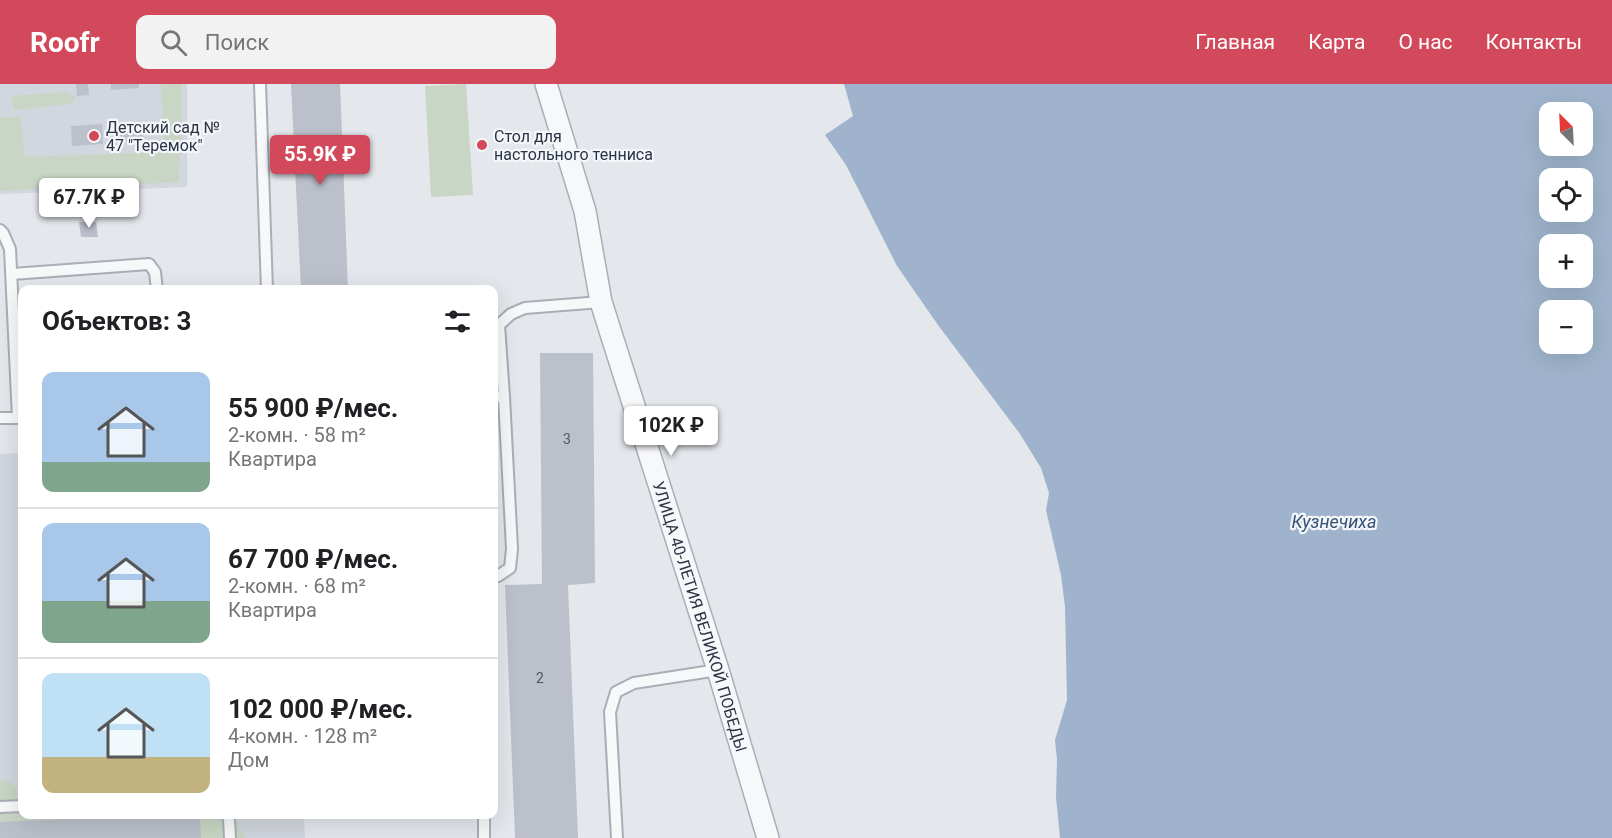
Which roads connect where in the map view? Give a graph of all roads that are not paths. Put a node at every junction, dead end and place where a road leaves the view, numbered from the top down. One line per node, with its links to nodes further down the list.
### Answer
1 (260, 84): 6 (lane)
2 (546, 84): 7 (street, УЛИЦА 40-ЛЕТИЯ ВЕЛИКОЙ ПОБЕДЫ)
3 (0, 230): 4 (lane)
4 (12, 274): 5 (lane); 9 (lane)
5 (156, 285)
6 (267, 285)
7 (602, 302): 8 (lane); 11 (street, УЛИЦА 40-ЛЕТИЯ ВЕЛИКОЙ ПОБЕДЫ)
8 (499, 397): 10 (lane)
9 (0, 418)
10 (498, 576)
11 (718, 670): 18 (lane); 19 (street, УЛИЦА 40-ЛЕТИЯ ВЕЛИКОЙ ПОБЕДЫ)
12 (18, 806): 13 (lane)
13 (0, 807)
14 (229, 819): 16 (lane)
15 (484, 819): 17 (lane)
16 (230, 838)
17 (484, 838)
18 (616, 838)
19 (768, 838)

